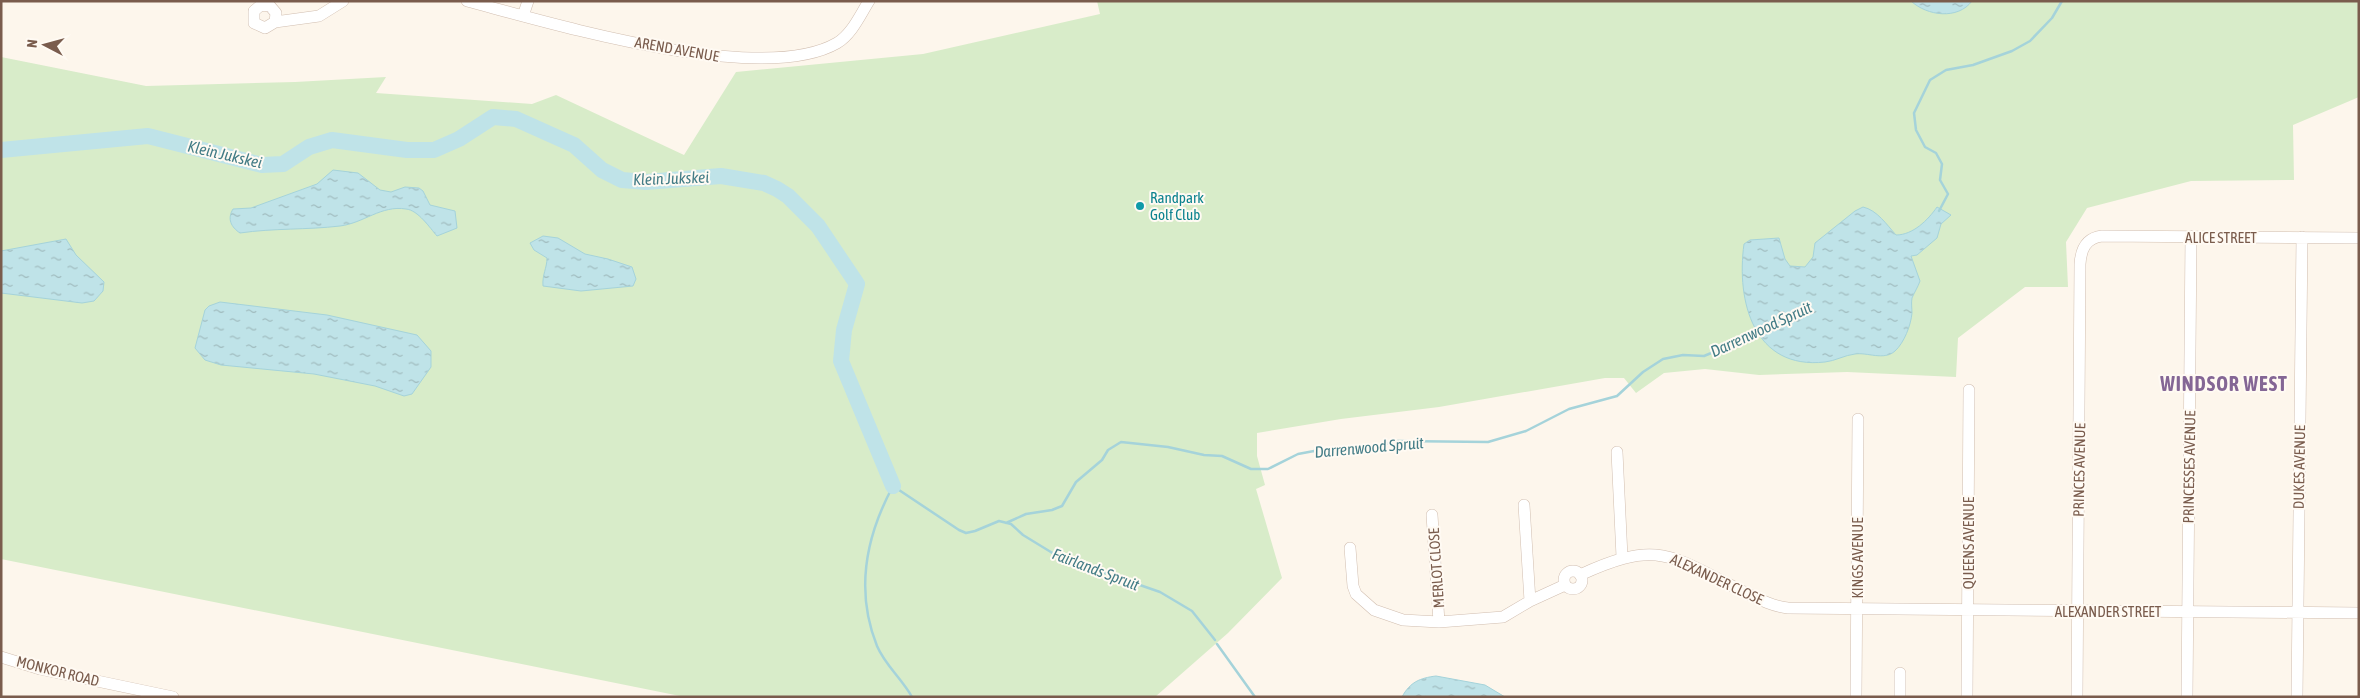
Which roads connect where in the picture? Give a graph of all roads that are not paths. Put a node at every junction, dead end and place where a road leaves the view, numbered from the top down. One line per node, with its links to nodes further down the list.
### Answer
1 (343, 1): 6 (street)
2 (466, 1): 5 (street, AREND AVENUE)
3 (528, 1): 5 (street)
4 (869, 1): 5 (street, AREND AVENUE)
5 (523, 16)
6 (275, 22)
7 (2191, 236): 8 (street, ALICE STREET); 10 (street, ALICE STREET); 22 (street, PRINCESSES AVENUE)
8 (2302, 238): 9 (street, ALICE STREET); 23 (street, DUKES AVENUE)
9 (2359, 238)
10 (2086, 244): 21 (street, PRINCES AVENUE)
11 (1969, 390): 20 (street, QUEENS AVENUE)
12 (1858, 418): 19 (street, KINGS AVENUE)
13 (1617, 452): 17 (street)
14 (1524, 505): 18 (street)
15 (1432, 515): 25 (street, MERLOT CLOSE)
16 (1350, 548): 25 (street)
17 (1622, 557): 18 (street, ALEXANDER CLOSE); 19 (street, ALEXANDER CLOSE)
18 (1530, 601): 25 (street)
19 (1857, 608): 20 (street, ALEXANDER STREET); 29 (street, KINGS AVENUE)
20 (1968, 611): 21 (street, ALEXANDER STREET); 31 (street, QUEENS AVENUE)
21 (2077, 611): 22 (street, ALEXANDER STREET); 32 (street, PRINCES AVENUE)
22 (2188, 612): 23 (street, ALEXANDER STREET); 33 (street, PRINCESSES AVENUE)
23 (2298, 612): 24 (street, ALEXANDER STREET); 34 (street, DUKES AVENUE)
24 (2359, 613)
25 (1439, 622)
26 (1, 657): 28 (street, MONKOR ROAD)
27 (1900, 673): 30 (street)
28 (173, 697)
29 (1856, 697)
30 (1900, 697)
31 (1967, 697)
32 (2077, 697)
33 (2187, 697)
34 (2297, 697)

